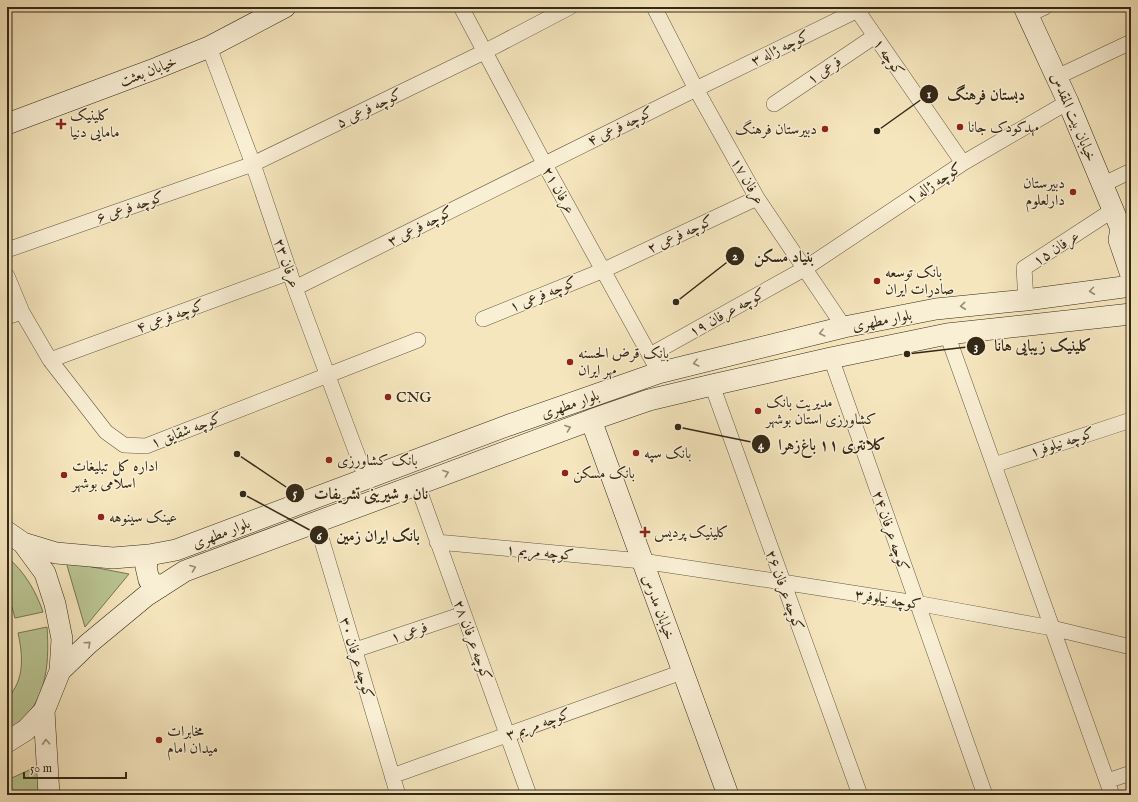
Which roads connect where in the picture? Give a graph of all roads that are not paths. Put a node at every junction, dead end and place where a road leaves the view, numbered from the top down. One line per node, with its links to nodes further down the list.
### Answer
1 (285, 7): 9 (main road, خیابان بعثت)
2 (461, 7): 10 (street, عرفان ۲۱)
3 (570, 7): 10 (street)
4 (654, 7): 12 (street, عرفان ۱۷)
5 (860, 9): 7 (street, کوچه ۱); 12 (street, کوچه ژاله ۳)
6 (1032, 10): 11 (main road, خیابان بیت المقدس)
7 (875, 36): 14 (street, فرعی ۱); 17 (street, کوچه ۱)
8 (1131, 42): 11 (street)
9 (209, 47): 15 (main road, خیابان بعثت); 18 (street, عرفان ۲۳)
10 (484, 52): 16 (street, عرفان ۲۱); 18 (street, کوچه فرعی ۵)
11 (1057, 77): 13 (main road, خیابان بیت المقدس)
12 (696, 88): 16 (street, کوچه فرعی ۴); 21 (street, عرفان ۱۷)
13 (1068, 102): 17 (street, کوچه ژاله ۱); 20 (main road, خیابان بیت المقدس)
14 (774, 104)
15 (7, 124)
16 (544, 163): 25 (street, عرفان ۲۱); 30 (street, کوچه فرعی ۳)
17 (963, 163): 24 (street, کوچه ژاله ۱)
18 (253, 164): 23 (street, کوچه فرعی ۶); 26 (street, عرفان ۲۳)
19 (1131, 171): 20 (street)
20 (1102, 185): 22 (main road, خیابان بیت المقدس)
21 (757, 198): 24 (street, عرفان ۱۷); 25 (street, کوچه فرعی ۲)
22 (1122, 226): 27 (main road, خیابان بیت المقدس); 31 (street, عرفان ۱۵)
23 (7, 250)
24 (804, 269): 36 (street, عرفان ۱۷); 41 (street, کوچه عرفان ۱۹)
25 (604, 270): 35 (street, کوچه فرعی ۱); 41 (street, عرفان ۲۱)
26 (290, 272): 30 (street, عرفان ۲۳); 40 (street, کوچه فرعی ۴)
27 (1131, 275)
28 (7, 276): 32 (street, کوچه شقایق ۱)
29 (1131, 286): 31 (main road, بلوار مطهری, one-way to 31)
30 (295, 288): 42 (street, عرفان ۲۳)
31 (1026, 300): 36 (main road, بلوار مطهری, one-way to 36)
32 (22, 312): 34 (street); 40 (street, کوچه شقایق ۱)
33 (1131, 314): 37 (main road, بلوار مطهری)
34 (7, 317)
35 (483, 319)
36 (844, 327): 41 (main road, بلوار مطهری, one-way to 41)
37 (946, 334): 39 (main road, بلوار مطهری); 46 (street)
38 (418, 340): 42 (street)
39 (831, 358): 43 (main road, بلوار مطهری); 56 (street, کوچه عرفان ۲۴)
40 (50, 360): 42 (street, کوچه شقایق ۱)
41 (654, 364): 47 (main road, بلوار مطهری)
42 (328, 375): 47 (street, عرفان ۲۳)
43 (712, 385): 44 (main road, بلوار مطهری); 54 (street, کوچه عرفان ۲۶)
44 (591, 420): 48 (main road, بلوار مطهری, one-way to 44); 53 (main road, خیابان مدرس)
45 (1131, 420): 46 (street, کوچه نیلوفر۱)
46 (994, 465): 58 (street)
47 (366, 478): 52 (main road, بلوار مطهری)
48 (417, 484): 49 (main road, بلوار مطهری); 51 (street, کوچه عرفان ۲۸)
49 (316, 521): 55 (main road, بلوار مطهری, one-way to 49); 60 (street, کوچه عرفان ۳۰)
50 (15, 537): 52 (main road, بلوار مطهری); 61 (main road)
51 (437, 542): 53 (street, کوچه مریم ۱); 57 (street, کوچه عرفان ۲۸)
52 (149, 555): 55 (main road)
53 (642, 561): 54 (street, کوچه نیلوفر۳); 62 (main road, خیابان مدرس)
54 (782, 582): 56 (street, کوچه نیلوفر۳); 73 (street, کوچه عرفان ۲۶)
55 (160, 587): 61 (main road, بلوار مطهری, one-way to 55)
56 (916, 603): 58 (street, کوچه نیلوفر۳); 74 (street, کوچه عرفان ۲۴)
57 (464, 614): 60 (street, فرعی ۱); 64 (street, کوچه عرفان ۲۸)
58 (1052, 628): 59 (street, کوچه نیلوفر۳); 68 (street)
59 (1131, 647)
60 (355, 650): 67 (street, کوچه عرفان ۳۰)
61 (60, 671): 63 (main road)
62 (682, 672): 64 (street, کوچه مریم ۳); 72 (main road, خیابان مدرس)
63 (44, 710): 65 (main road); 69 (main road, one-way to 63)
64 (508, 735): 67 (street, کوچه مریم ۳); 71 (street, کوچه عرفان ۲۸)
65 (7, 742)
66 (1131, 772): 68 (street)
67 (392, 776): 70 (street, کوچه عرفان ۳۰)
68 (1107, 781): 75 (street)
69 (49, 795)
70 (398, 795)
71 (529, 795)
72 (728, 795)
73 (860, 795)
74 (984, 795)
75 (1112, 795)

